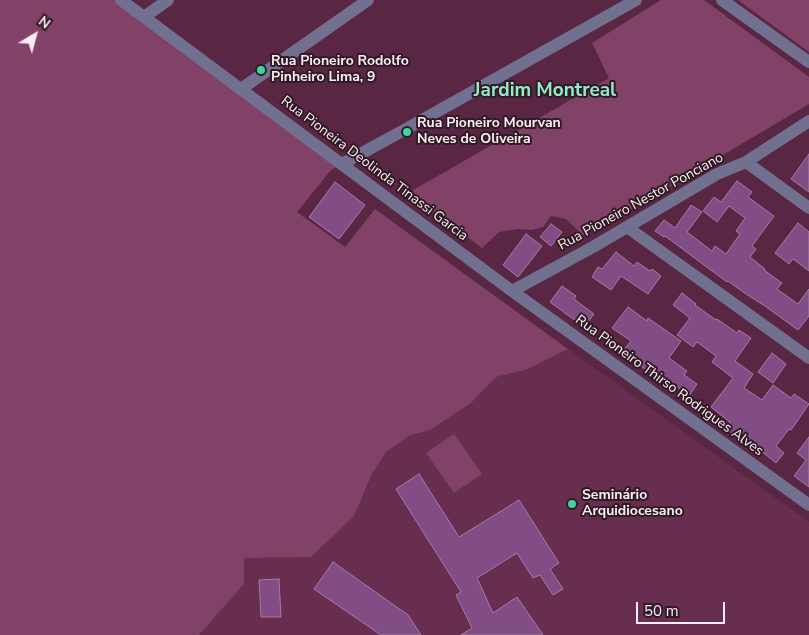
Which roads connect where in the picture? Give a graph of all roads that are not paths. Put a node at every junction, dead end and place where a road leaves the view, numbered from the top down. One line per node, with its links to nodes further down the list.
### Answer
1 (121, 0): 6 (street, Rua Pioneira Deolinda Tinassi Garcia)
2 (168, 0): 6 (street)
3 (368, 0): 8 (street)
4 (636, 0): 11 (street)
5 (722, 0): 7 (street)
6 (144, 17): 8 (street, Rua Pioneira Deolinda Tinassi Garcia)
7 (809, 62)
8 (240, 88): 11 (street, Rua Pioneira Deolinda Tinassi Garcia)
9 (809, 121): 10 (street, Rua Pioneiro Nestor Ponciano)
10 (746, 162): 12 (street); 13 (street, Rua Pioneiro Nestor Ponciano)
11 (342, 164): 14 (street, Rua Pioneira Deolinda Tinassi Garcia)
12 (809, 208)
13 (627, 227): 14 (street, Rua Pioneiro Nestor Ponciano); 15 (street)
14 (512, 291): 16 (street, Rua Pioneiro Thirso Rodrigues Alves)
15 (809, 358)
16 (809, 505)

